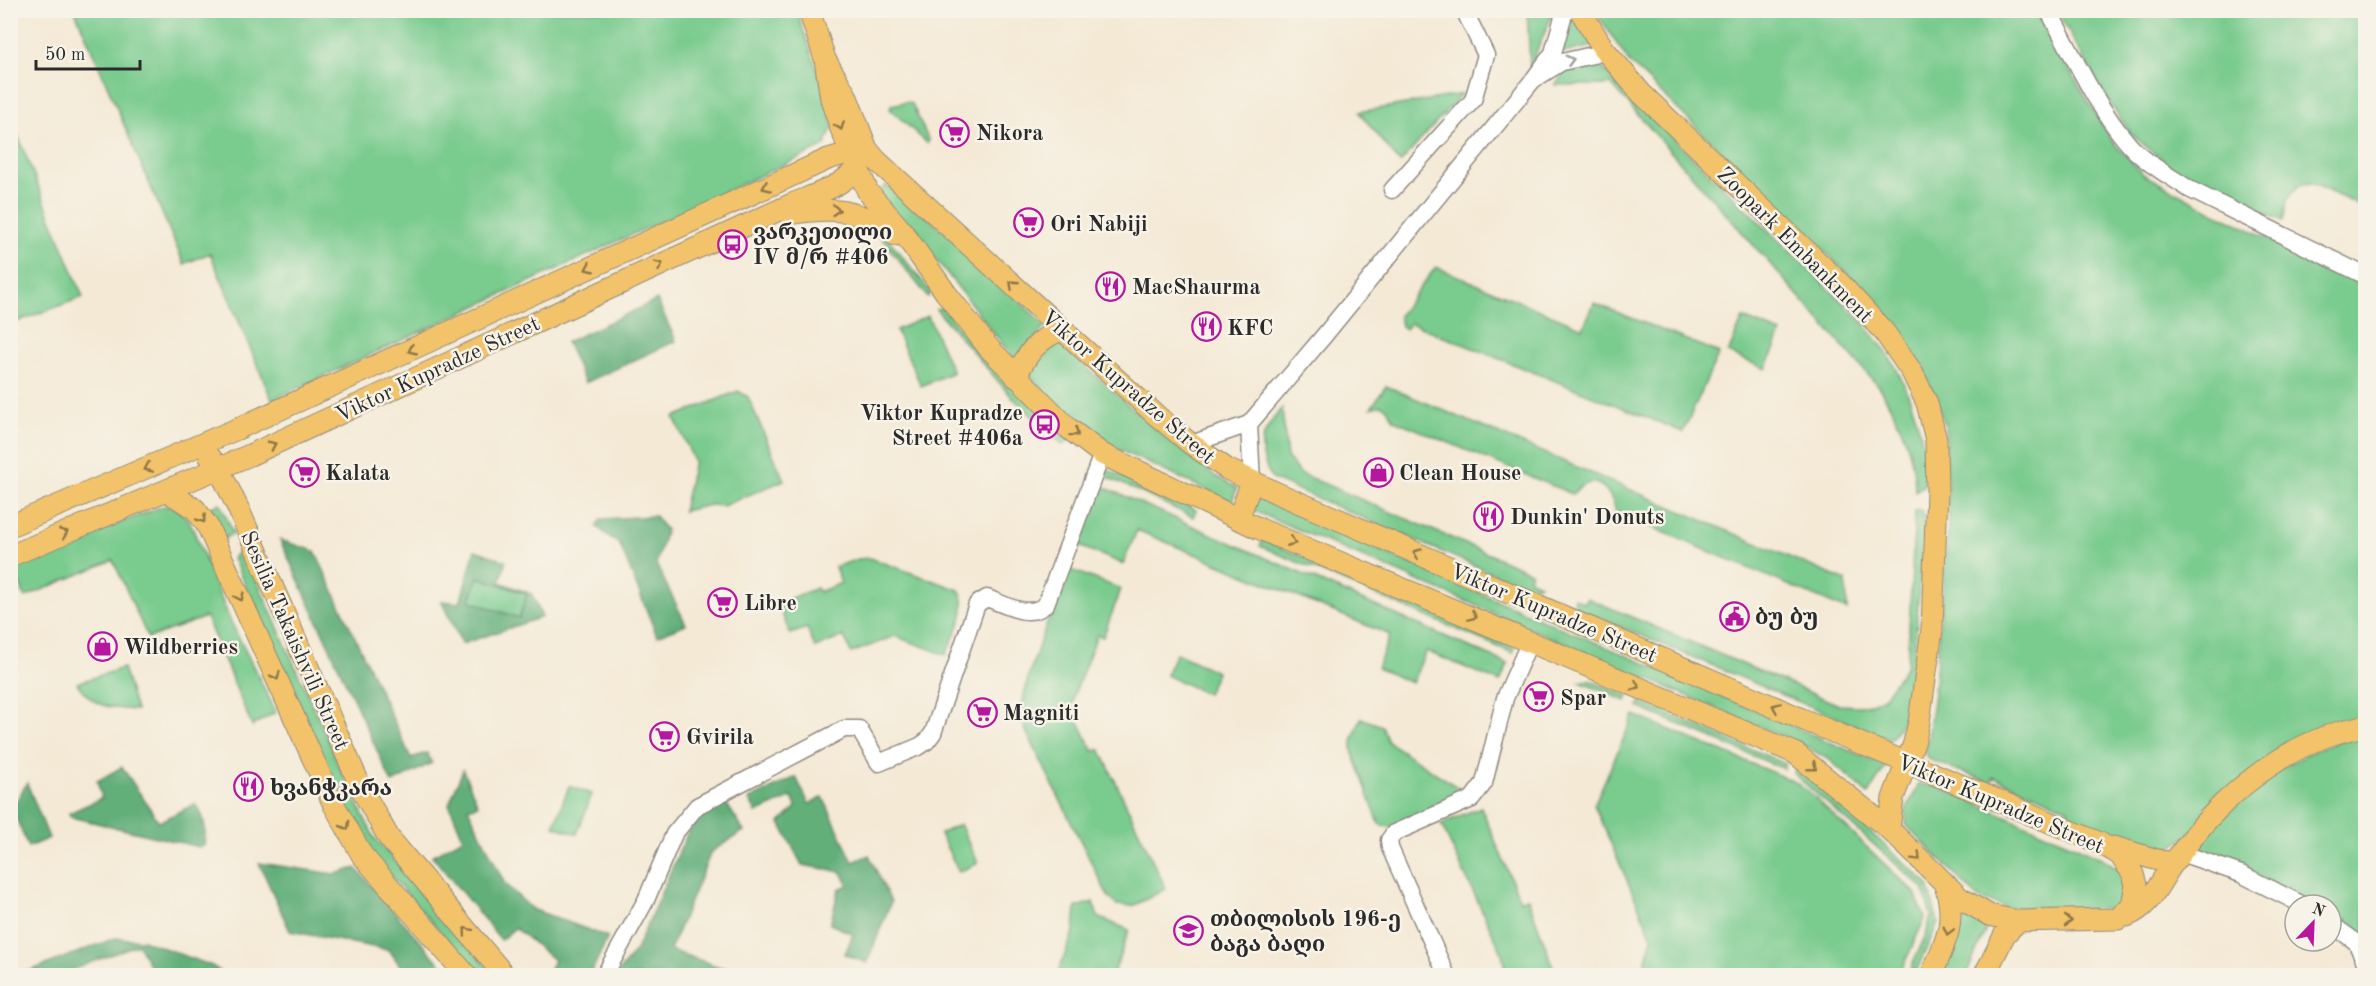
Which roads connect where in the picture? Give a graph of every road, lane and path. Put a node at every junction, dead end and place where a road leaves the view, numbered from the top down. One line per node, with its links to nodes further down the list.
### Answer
1 (809, 10): 8 (main road)
2 (1464, 10): 9 (street)
3 (1565, 10): 7 (street)
4 (1580, 10): 6 (main road, Zoopark Embankment)
5 (2048, 10): 12 (street)
6 (1606, 52): 7 (street, one-way to 6); 29 (main road, Zoopark Embankment)
7 (1533, 80): 15 (street)
8 (858, 156): 10 (main road, Viktor Kupradze Street); 11 (main road, Viktor Kupradze Street); 13 (main road, Viktor Kupradze Street, one-way to 8); 17 (main road, Viktor Kupradze Street, one-way to 17)
9 (1392, 190)
10 (757, 220): 11 (main road, one-way to 11); 19 (main road, Viktor Kupradze Street, one-way to 10)
11 (913, 248): 14 (main road, Viktor Kupradze Street)
12 (2366, 276)
13 (1062, 330): 14 (main road); 16 (main road, Viktor Kupradze Street)
14 (1016, 377): 18 (main road, Viktor Kupradze Street, one-way to 18)
15 (1249, 424): 16 (street); 20 (street)
16 (1191, 444): 20 (main road, Viktor Kupradze Street)
17 (201, 445): 19 (main road, Sesilia Takaishvili Street); 23 (main road, Viktor Kupradze Street, one-way to 23)
18 (1102, 454): 22 (main road, Viktor Kupradze Street); 42 (street)
19 (219, 469): 21 (main road, Viktor Kupradze Street); 24 (main road, Sesilia Takaishvili Street)
20 (1252, 482): 22 (main road); 29 (main road, Viktor Kupradze Street, one-way to 20)
21 (167, 491): 25 (main road, Viktor Kupradze Street, one-way to 21); 26 (main road, Sesilia Takaishvili Street, one-way to 26)
22 (1238, 519): 27 (main road, Viktor Kupradze Street, one-way to 27)
23 (11, 526): 25 (main road)
24 (255, 545): 26 (main road); 41 (main road, Sesilia Takaishvili Street, one-way to 24)
25 (14, 554)
26 (222, 559): 40 (main road, Sesilia Takaishvili Street, one-way to 40)
27 (1530, 641): 30 (main road, Viktor Kupradze Street, one-way to 30); 43 (street)
28 (2366, 726): 32 (main road)
29 (1907, 762): 30 (main road, Zoopark Embankment); 31 (main road, Viktor Kupradze Street)
30 (1889, 829): 33 (main road, Viktor Kupradze Street, one-way to 33)
31 (2100, 843): 32 (main road); 35 (main road, Viktor Kupradze Street)
32 (2177, 857): 34 (street); 35 (main road)
33 (1945, 885): 36 (main road, Viktor Kupradze Street); 44 (main road, one-way to 44)
34 (2283, 895)
35 (2118, 919): 36 (main road, Viktor Kupradze Street, one-way to 35)
36 (2018, 921): 45 (main road)
37 (2343, 933): 38 (street)
38 (2361, 946): 39 (street)
39 (2366, 964)
40 (467, 975)
41 (505, 975)
42 (604, 975)
43 (1447, 975)
44 (1931, 975)
45 (1984, 975)

